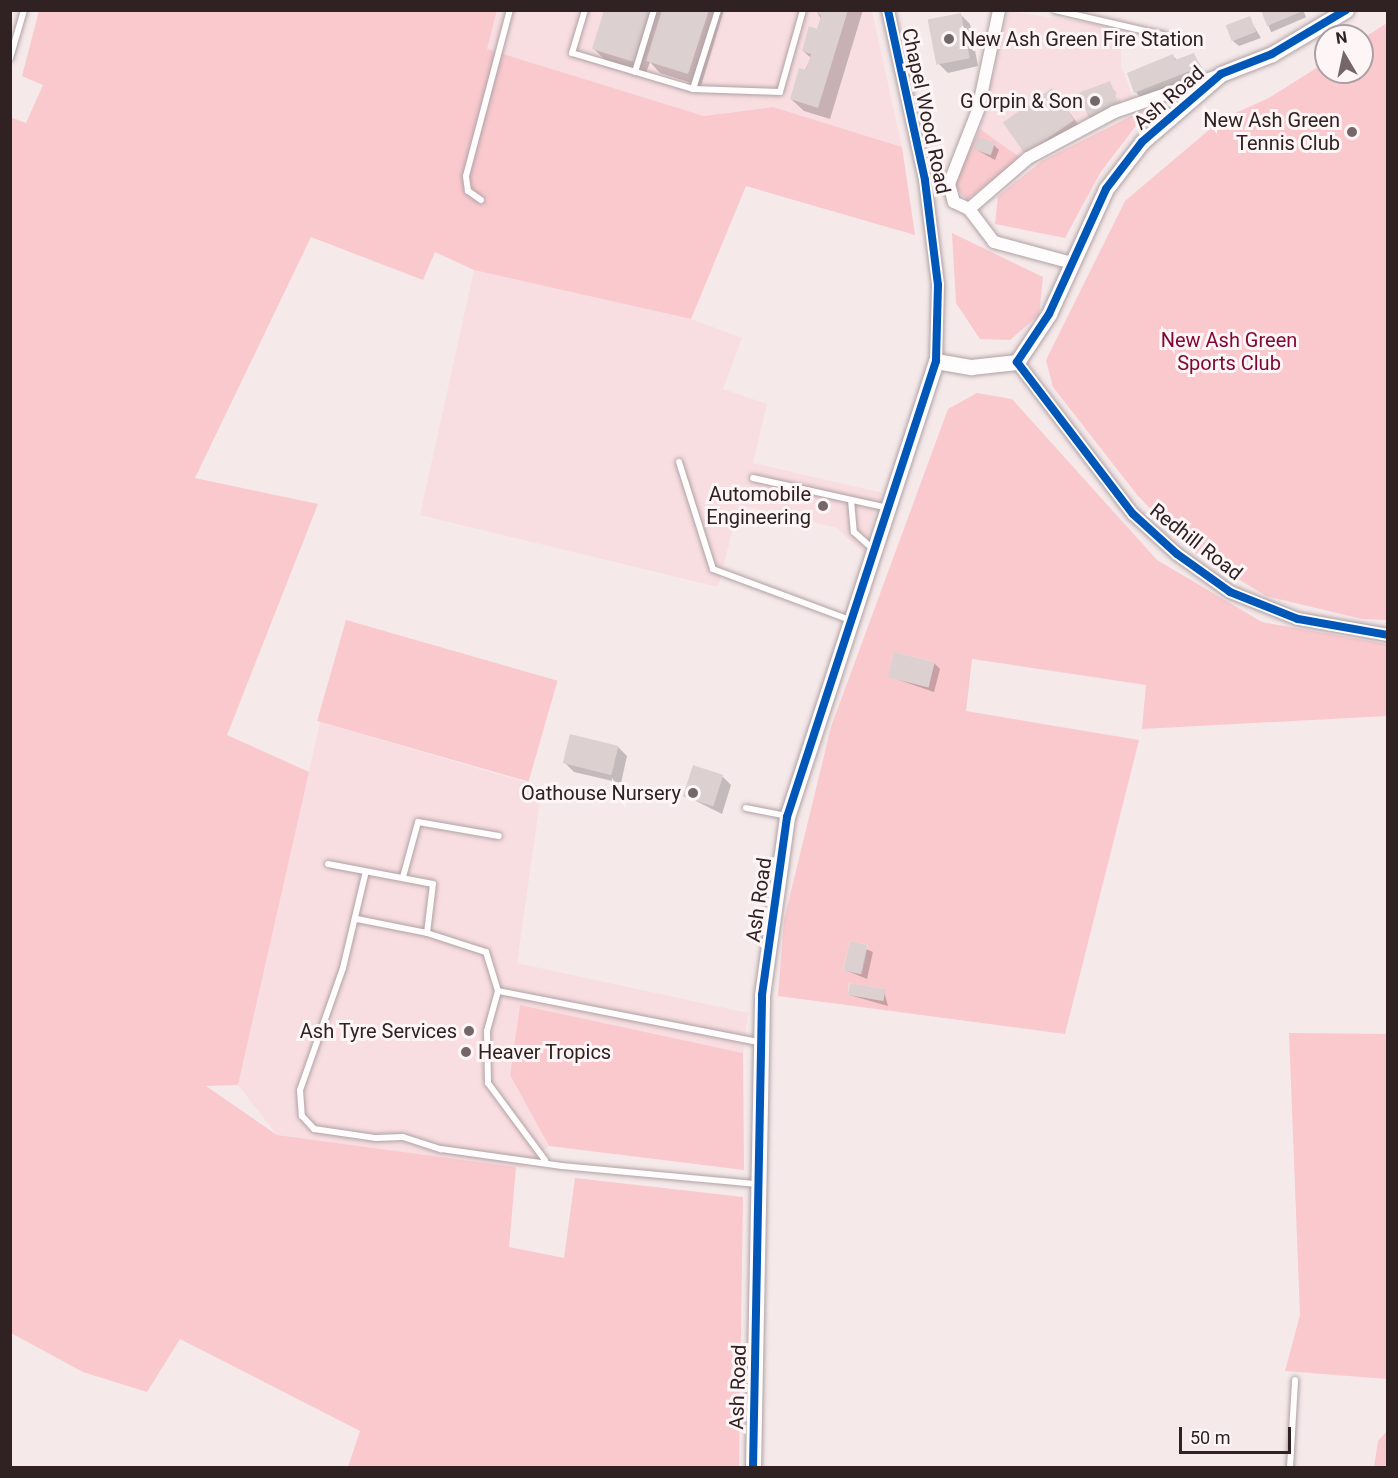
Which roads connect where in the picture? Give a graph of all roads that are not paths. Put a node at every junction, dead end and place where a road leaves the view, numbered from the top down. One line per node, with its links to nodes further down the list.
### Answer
1 (24, 10): 12 (lane)
2 (510, 10): 16 (lane)
3 (585, 10): 13 (lane)
4 (654, 10): 13 (lane)
5 (718, 10): 15 (lane)
6 (803, 10): 15 (lane)
7 (888, 10): 19 (street, Chapel Wood Road)
8 (999, 10): 17 (street)
9 (1055, 10): 11 (lane)
10 (1346, 10): 14 (street, Ash Road)
11 (1167, 36)
12 (10, 58)
13 (635, 72): 15 (lane)
14 (1221, 74): 17 (street, Ash Road); 18 (street, Ash Road)
15 (693, 89)
16 (481, 200)
17 (969, 209): 18 (street)
18 (1072, 263): 20 (street, Ash Road)
19 (936, 361): 20 (street); 24 (street, Ash Road)
20 (1017, 362): 27 (street, Redhill Road)
21 (679, 462): 26 (lane)
22 (753, 478): 23 (lane)
23 (851, 500): 24 (lane); 25 (lane)
24 (892, 508): 25 (street, Ash Road)
25 (876, 552): 26 (street, Ash Road)
26 (853, 621): 29 (street, Ash Road)
27 (1388, 635)
28 (746, 808): 29 (lane)
29 (787, 817): 37 (street, Ash Road)
30 (499, 836): 33 (lane)
31 (328, 864): 32 (lane)
32 (365, 874): 33 (lane); 34 (lane)
33 (403, 877): 35 (lane)
34 (357, 919): 35 (lane); 38 (lane)
35 (427, 933): 36 (lane)
36 (498, 992): 37 (lane); 38 (lane)
37 (759, 1042): 39 (street, Ash Road)
38 (545, 1160): 39 (lane)
39 (757, 1184): 41 (street, Ash Road)
40 (1295, 1380): 42 (lane)
41 (753, 1467)
42 (1290, 1467)

